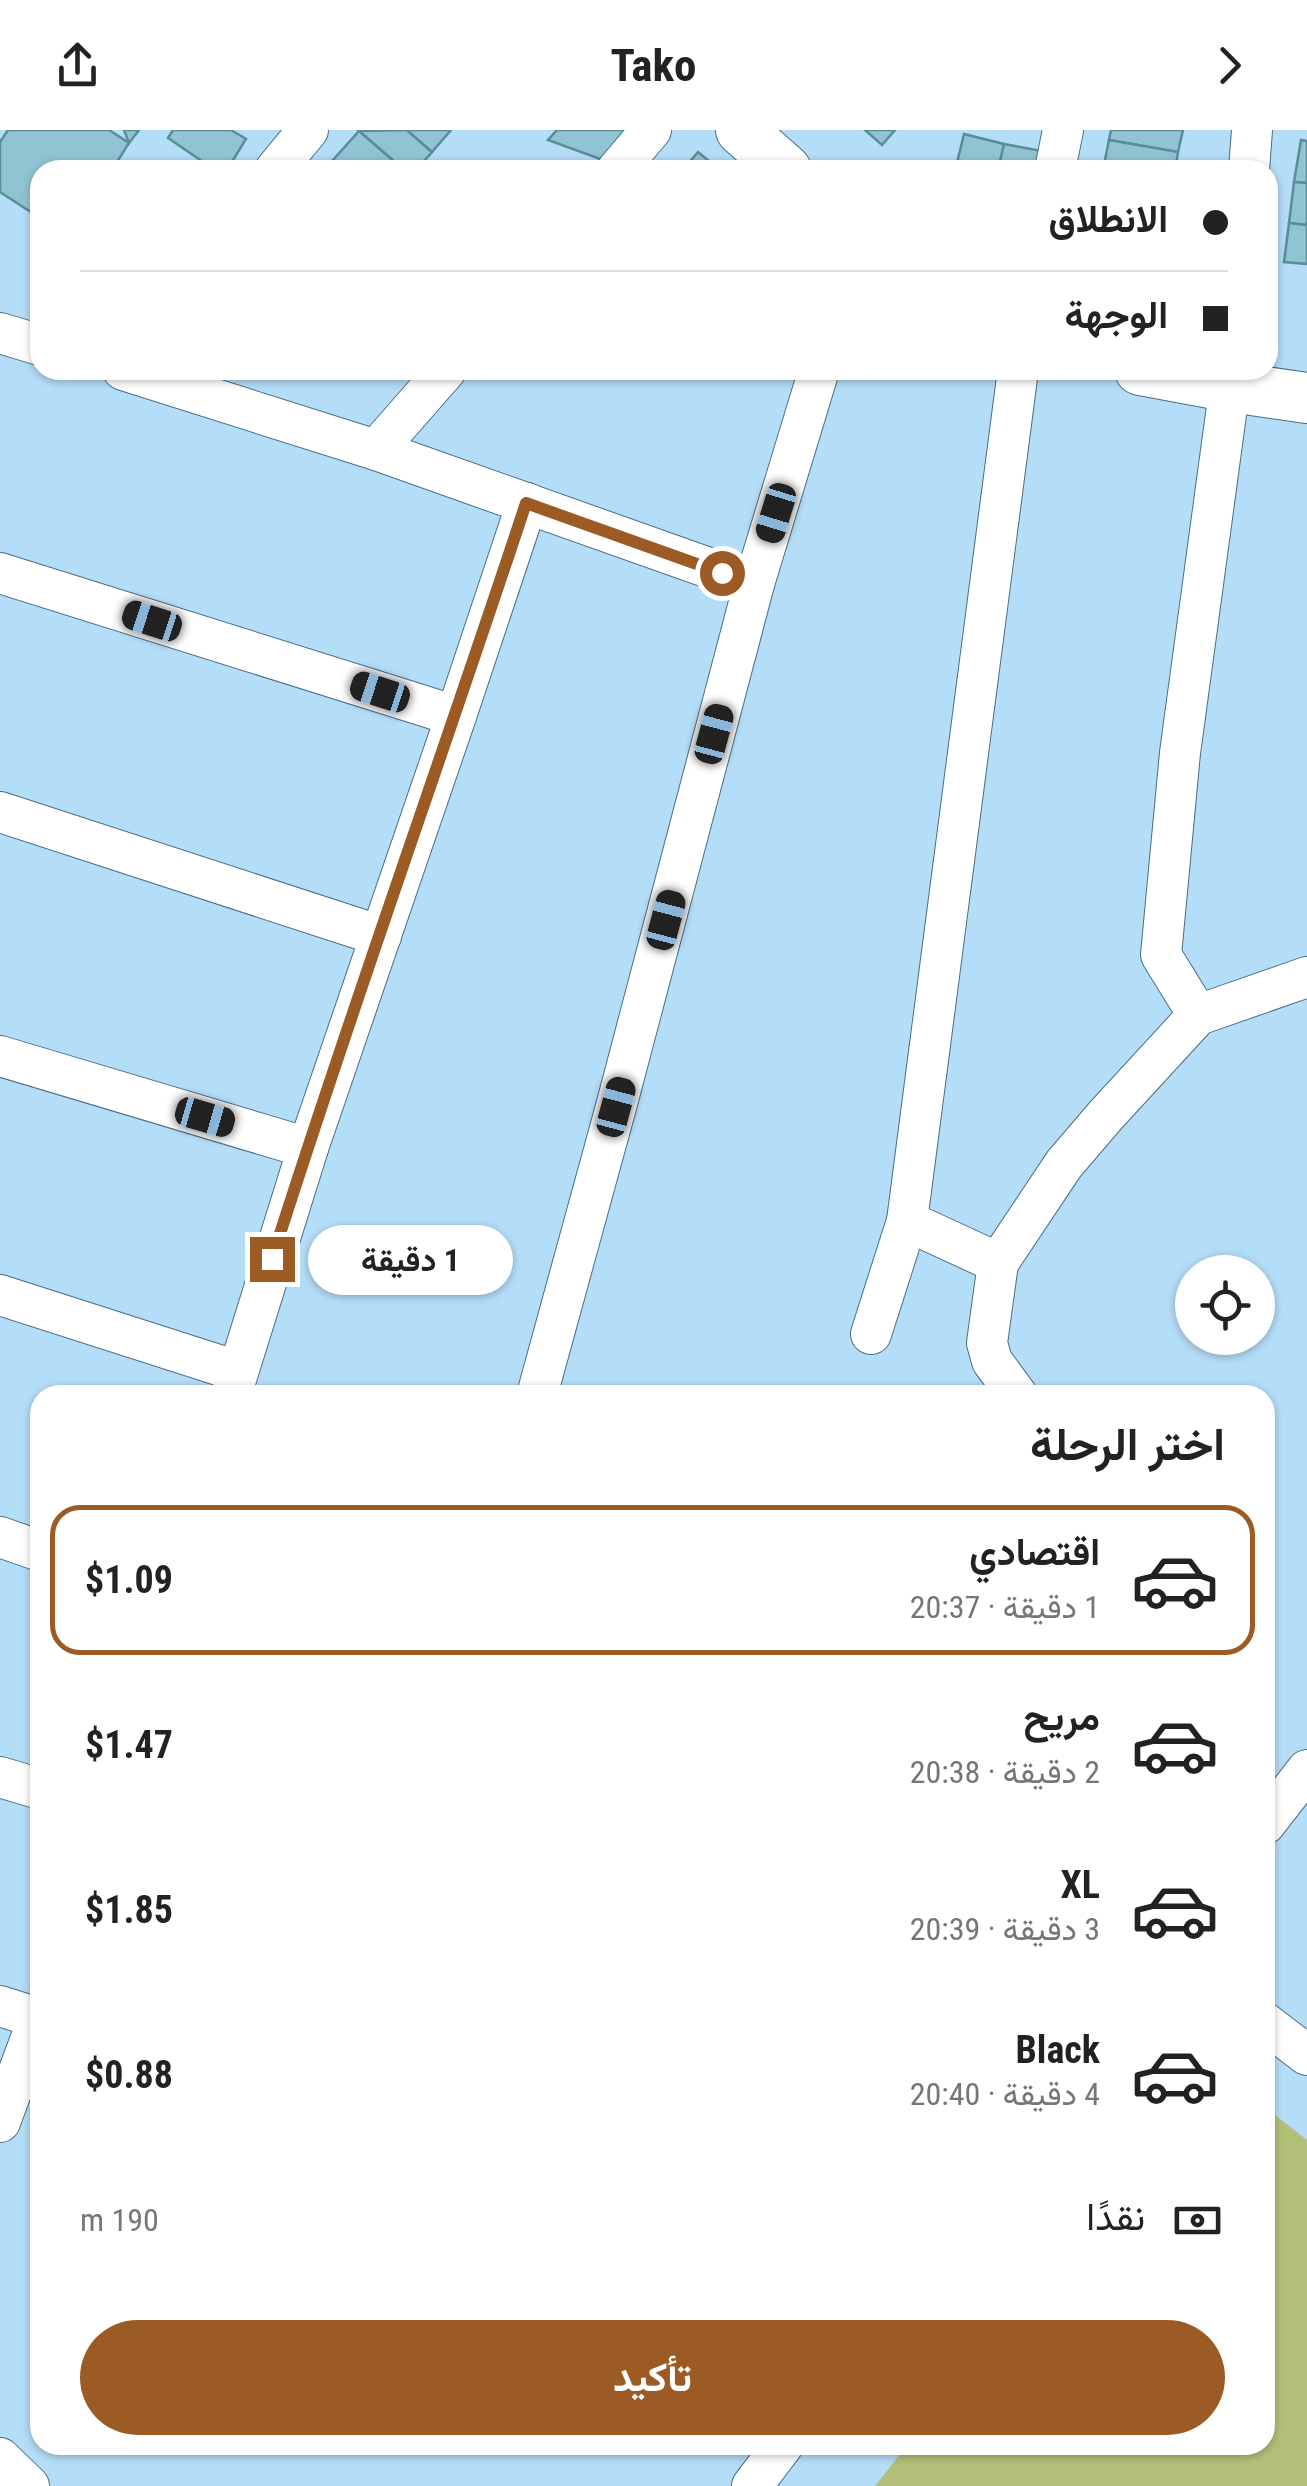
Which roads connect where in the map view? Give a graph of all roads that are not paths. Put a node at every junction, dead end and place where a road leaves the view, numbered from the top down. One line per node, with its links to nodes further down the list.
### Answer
1 (308, 130): 6 (street)
2 (651, 130): 7 (street)
3 (741, 130): 8 (street)
4 (1063, 130): 9 (street)
5 (1252, 130): 10 (street)
6 (283, 160)
7 (626, 160)
8 (775, 160)
9 (1057, 160)
10 (1249, 160)
11 (0, 333): 12 (street)
12 (30, 342)
13 (156, 380): 20 (street)
14 (437, 380): 20 (street)
15 (816, 380): 23 (street)
16 (1017, 380): 31 (street)
17 (1232, 380): 28 (street)
18 (1236, 380): 19 (street)
19 (1307, 398)
20 (376, 450): 21 (street)
21 (526, 503): 23 (street); 24 (street)
22 (0, 573): 24 (street)
23 (754, 584): 36 (street)
24 (456, 716): 26 (street)
25 (0, 812): 26 (street)
26 (381, 936): 30 (street)
27 (1307, 977): 28 (street)
28 (1198, 1015): 32 (street)
29 (0, 1056): 30 (street)
30 (308, 1148): 35 (street)
31 (907, 1221): 32 (street); 34 (street)
32 (998, 1263): 37 (street)
33 (0, 1295): 35 (street)
34 (872, 1334)
35 (234, 1383)
36 (541, 1385)
37 (1010, 1385)
38 (0, 1537): 39 (street)
39 (30, 1548)
40 (1307, 1770): 43 (street)
41 (0, 1776): 42 (street)
42 (30, 1786)
43 (1275, 1811)
44 (0, 2006): 45 (street)
45 (30, 2014)
46 (1275, 2031): 48 (street)
47 (30, 2040): 49 (street)
48 (1307, 2055)
49 (0, 2122)
50 (776, 2455): 53 (street)
51 (0, 2458): 52 (street)
52 (29, 2486)
53 (752, 2486)

